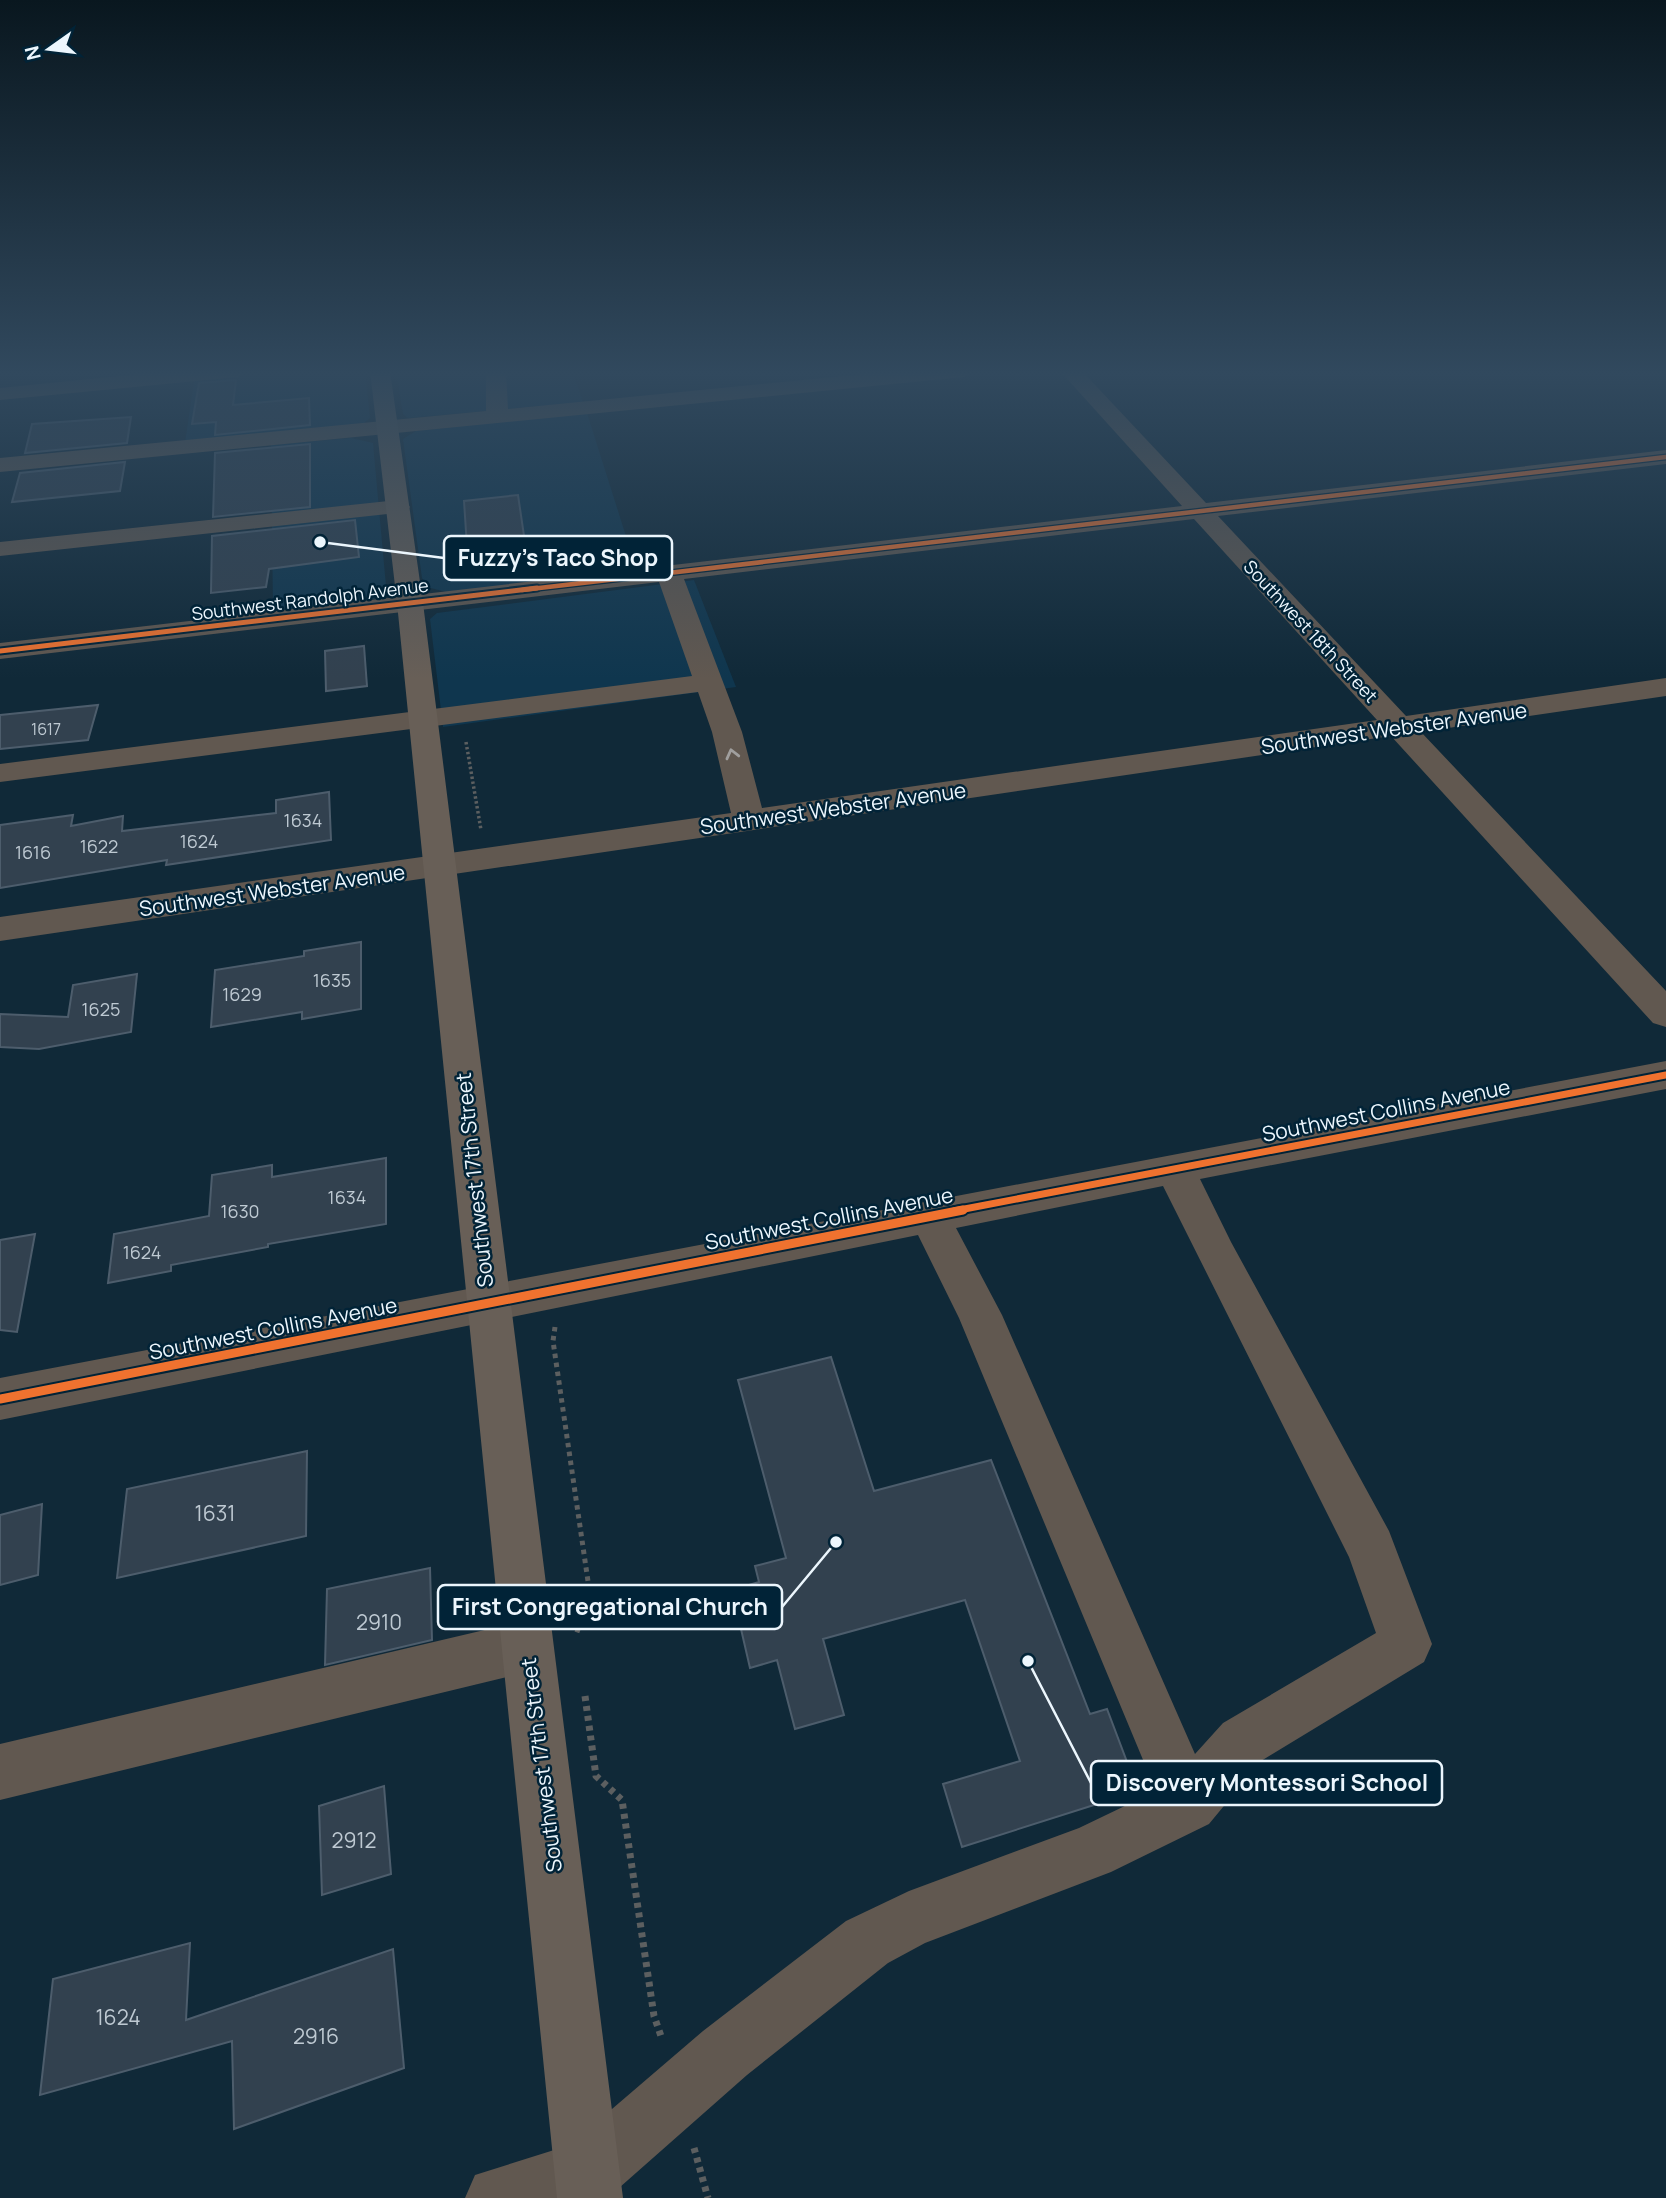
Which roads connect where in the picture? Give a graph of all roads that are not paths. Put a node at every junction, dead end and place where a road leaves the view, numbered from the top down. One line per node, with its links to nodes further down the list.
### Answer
1 (393, 474): 4 (main road, Southwest 17th Street)
2 (1164, 474): 5 (street, Southwest 18th Street)
3 (1523, 474): 5 (street, Southwest Randolph Avenue)
4 (398, 507): 6 (street); 8 (main road, Southwest 17th Street)
5 (1199, 511): 7 (street, Southwest Randolph Avenue); 13 (street, Southwest 18th Street)
6 (0, 549)
7 (669, 573): 8 (street, Southwest Randolph Avenue); 10 (street)
8 (410, 603): 9 (street, Southwest Randolph Avenue); 12 (main road, Southwest 17th Street)
9 (0, 651)
10 (710, 682): 12 (street); 15 (street, one-way to 10)
11 (1666, 687): 13 (street, Southwest Webster Avenue)
12 (423, 719): 14 (street); 16 (main road, Southwest 17th Street)
13 (1402, 727): 15 (street, Southwest Webster Avenue); 18 (street, Southwest 18th Street)
14 (0, 773)
15 (749, 820): 16 (street, Southwest Webster Avenue)
16 (439, 865): 17 (street, Southwest Webster Avenue); 22 (main road, Southwest 17th Street)
17 (0, 929)
18 (1666, 1014)
19 (1666, 1075): 20 (street, Southwest Collins Avenue)
20 (1175, 1168): 21 (street, Southwest Collins Avenue); 26 (street)
21 (929, 1217): 22 (street, Southwest Collins Avenue); 26 (street)
22 (488, 1303): 23 (street, Southwest Collins Avenue); 24 (main road, Southwest 17th Street)
23 (0, 1399)
24 (552, 1647): 25 (street); 27 (main road, Southwest 17th Street)
25 (0, 1772)
26 (1189, 1804): 27 (street)
27 (589, 2185): 28 (street)
28 (498, 2198)

